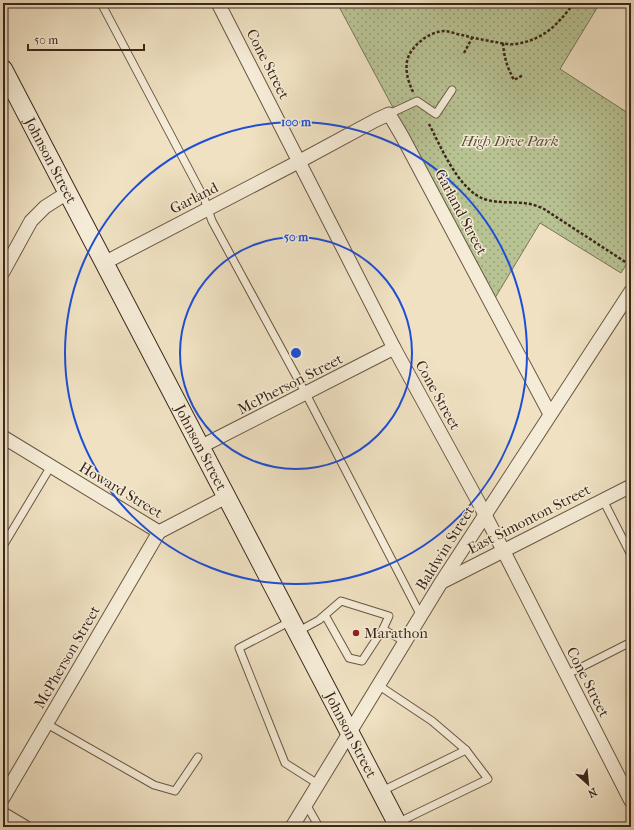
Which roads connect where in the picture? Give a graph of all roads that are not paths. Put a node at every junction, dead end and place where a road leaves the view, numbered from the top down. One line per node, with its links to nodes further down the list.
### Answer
1 (101, 3): 8 (lane)
2 (218, 3): 6 (street, Cone Street)
3 (3, 69): 7 (main road, Johnson Street)
4 (452, 90): 5 (lane)
5 (389, 114): 6 (street); 14 (street, Garland Street)
6 (300, 161): 8 (street, Garland); 12 (street, Cone Street)
7 (67, 193): 9 (main road, Johnson Street); 10 (street)
8 (208, 209): 9 (street, Garland); 13 (lane)
9 (104, 263): 16 (main road, Johnson Street)
10 (3, 272)
11 (631, 291): 14 (street, Baldwin Street)
12 (394, 348): 13 (street, McPherson Street); 21 (street, Cone Street)
13 (306, 394): 16 (street, McPherson Street); 28 (lane)
14 (550, 414): 21 (street, Baldwin Street)
15 (3, 437): 17 (street, Howard Street)
16 (200, 447): 19 (main road, Johnson Street)
17 (51, 466): 22 (street, Howard Street); 23 (lane)
18 (631, 486): 20 (street, East Simonton Street)
19 (226, 497): 22 (street, Howard Street); 29 (main road, Johnson Street)
20 (603, 500): 24 (street, East Simonton Street); 25 (lane)
21 (485, 515): 24 (street, Cone Street); 26 (street, Baldwin Street)
22 (159, 532): 35 (street, McPherson Street)
23 (3, 546)
24 (503, 550): 26 (street, East Simonton Street); 33 (street, Cone Street)
25 (631, 555)
26 (442, 581): 28 (street, Baldwin Street)
27 (325, 615): 29 (lane); 30 (lane); 30 (lane)
28 (421, 616): 31 (street, Baldwin Street)
29 (294, 626): 36 (main road, Johnson Street); 39 (lane)
30 (383, 629): 31 (lane)
31 (405, 642): 34 (street, Baldwin Street)
32 (631, 642): 33 (lane)
33 (566, 675): 42 (street, Cone Street)
34 (378, 685): 36 (street, Baldwin Street); 37 (lane)
35 (47, 724): 38 (lane); 41 (street, McPherson Street)
36 (350, 733): 39 (street, Baldwin Street); 40 (main road, Johnson Street)
37 (466, 750): 40 (lane); 45 (lane)
38 (198, 756)
39 (318, 784): 43 (street, Baldwin Street)
40 (380, 792): 45 (main road, Johnson Street)
41 (3, 798)
42 (630, 798)
43 (306, 804): 47 (street, Baldwin Street); 48 (lane)
44 (3, 814): 46 (street)
45 (398, 825)
46 (25, 827)
47 (292, 827)
48 (320, 827)

